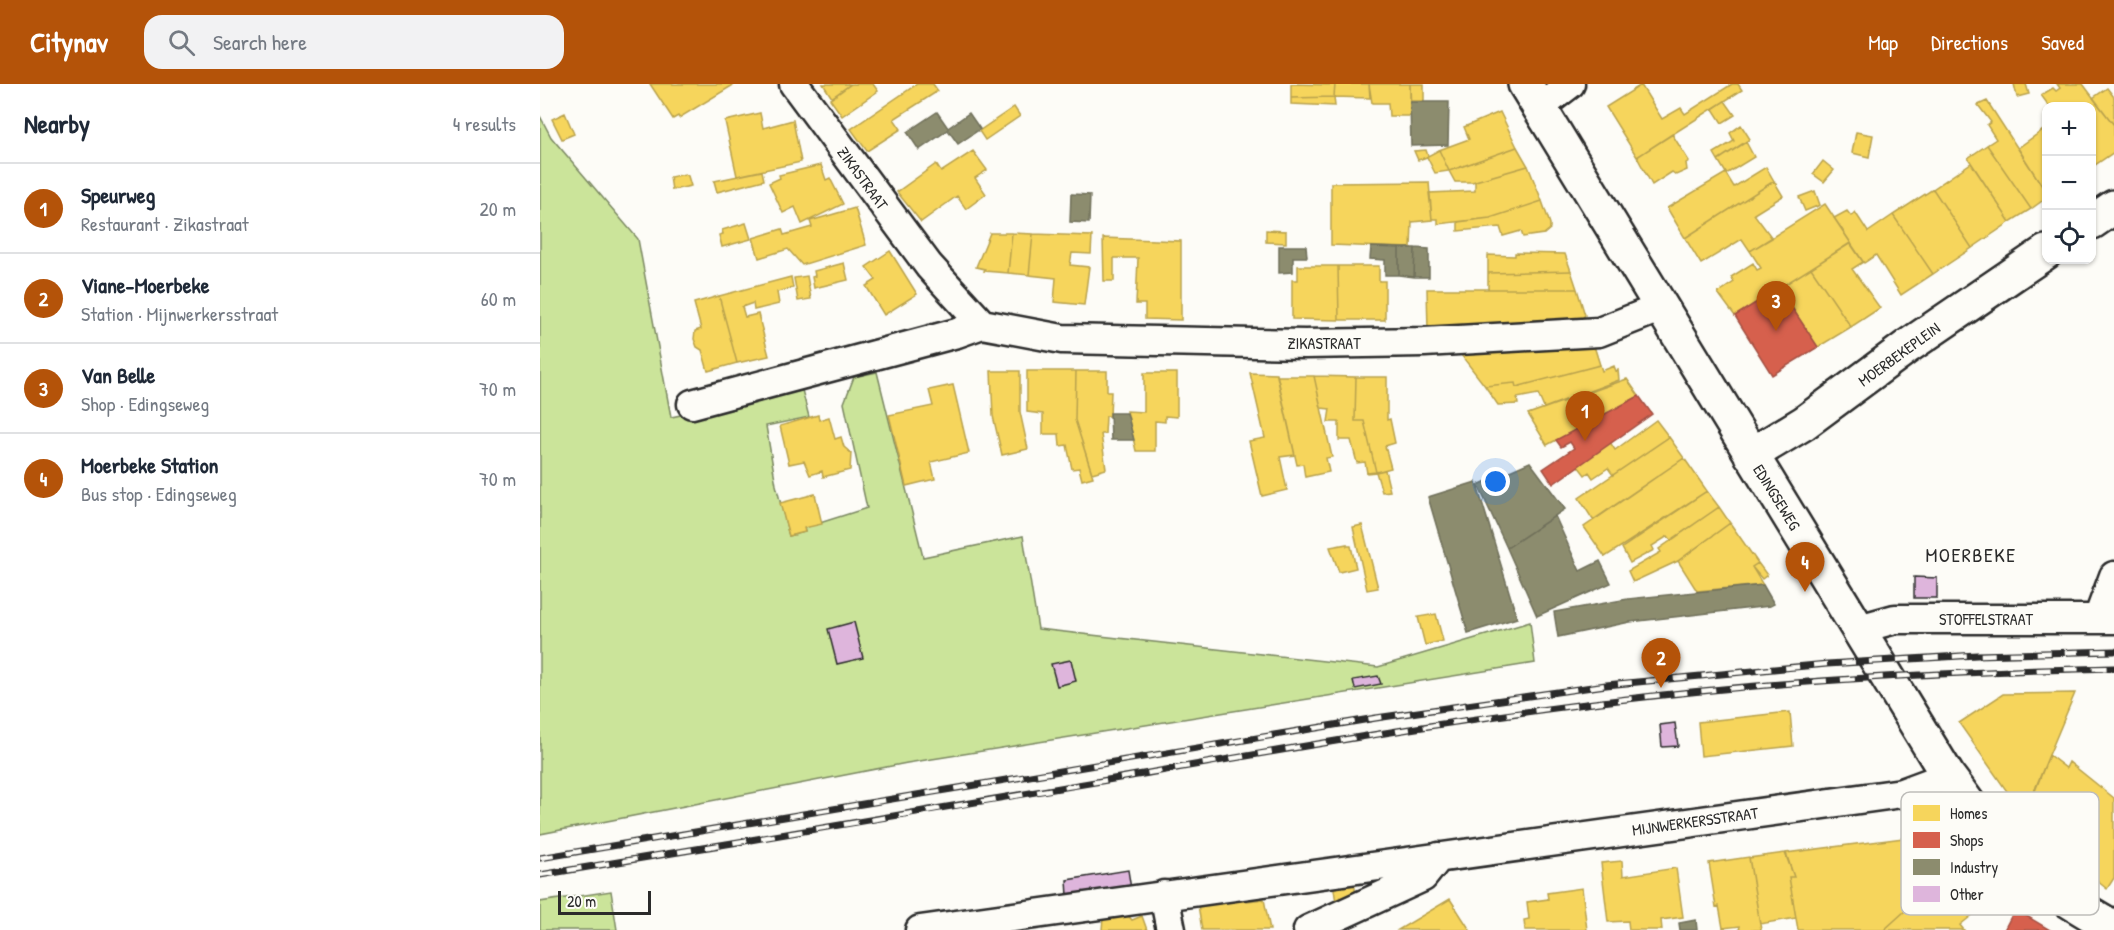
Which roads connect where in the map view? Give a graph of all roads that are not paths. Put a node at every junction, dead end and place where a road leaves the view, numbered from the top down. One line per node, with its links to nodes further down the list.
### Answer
1 (794, 84): 8 (street, ZIKASTRAAT)
2 (1570, 84): 3 (street)
3 (1533, 96): 7 (main road, EDINGSEWEG)
4 (2114, 207): 5 (main road)
5 (2096, 219)
6 (2042, 255): 10 (main road, MOERBEKEPLEIN)
7 (1662, 306): 8 (street, ZIKASTRAAT); 10 (main road, EDINGSEWEG)
8 (982, 324): 9 (street, ZIKASTRAAT)
9 (692, 404)
10 (1752, 455): 13 (main road, EDINGSEWEG)
11 (2114, 576): 12 (street)
12 (2106, 619): 13 (street, STOFFELSTRAAT)
13 (1859, 629): 14 (main road, EDINGSEWEG)
14 (1948, 776): 15 (street, MIJNWERKERSSTRAAT); 16 (main road, EDINGSEWEG)
15 (1905, 792)
16 (1960, 792)
17 (1901, 793): 18 (street, MIJNWERKERSSTRAAT)
18 (1439, 857): 19 (street, MIJNWERKERSSTRAAT); 24 (street)
19 (1164, 895): 22 (street, MIJNWERKERSSTRAAT); 23 (street)
20 (2092, 915): 21 (main road, EDINGSEWEG)
21 (2114, 928)
22 (920, 930)
23 (1170, 930)
24 (1308, 930)

